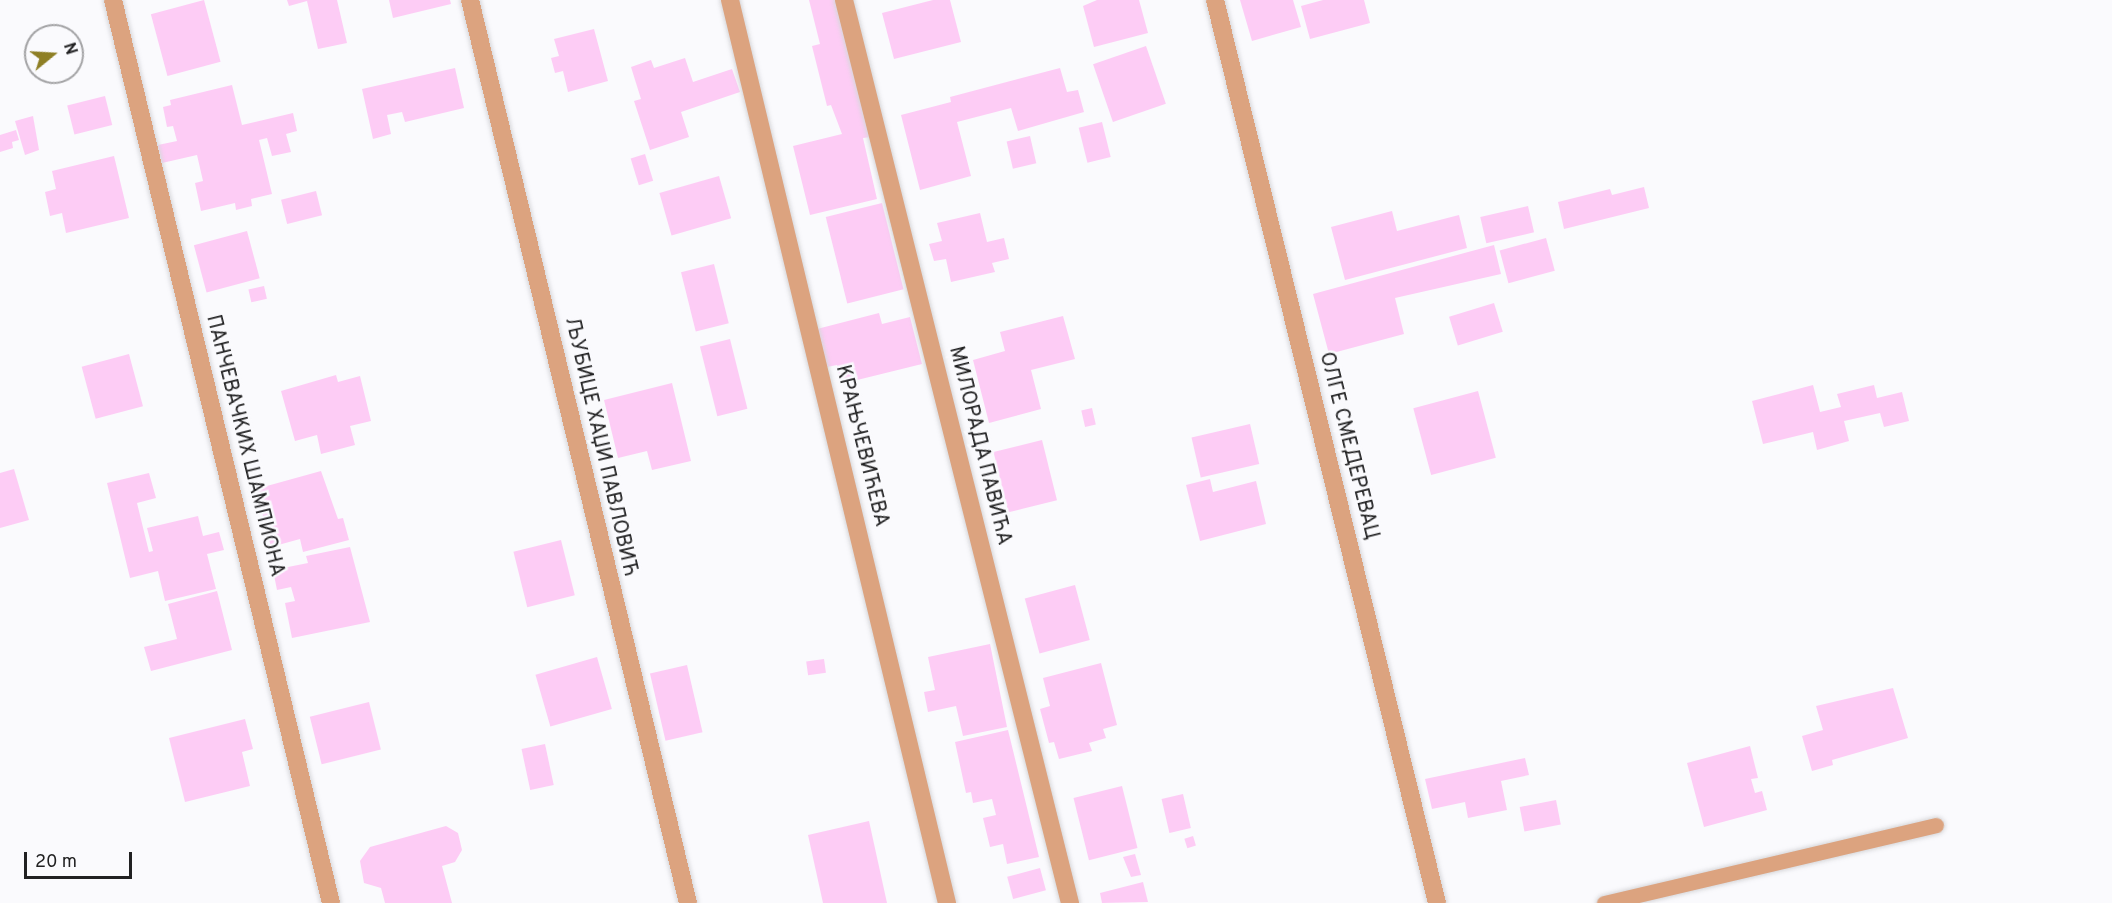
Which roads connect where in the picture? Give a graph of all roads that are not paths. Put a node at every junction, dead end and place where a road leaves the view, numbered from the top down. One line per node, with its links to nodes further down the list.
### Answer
1 (113, 0): 7 (street, ПАНЧЕВАЧКИХ ШАМПИОНА)
2 (470, 0): 8 (street, ЉУБИЦЕ ХАЏИ ПАВЛОВИЋ)
3 (730, 0): 9 (street, КРАЊЧЕВИЋЕВА)
4 (844, 0): 10 (street, МИЛОРАДА ПАВИЋА)
5 (1215, 0): 11 (street, ОЛГЕ СМЕДЕРЕВАЦ)
6 (1936, 825): 12 (lane)
7 (331, 903)
8 (688, 903)
9 (947, 903)
10 (1070, 903)
11 (1437, 903)
12 (1604, 903)

